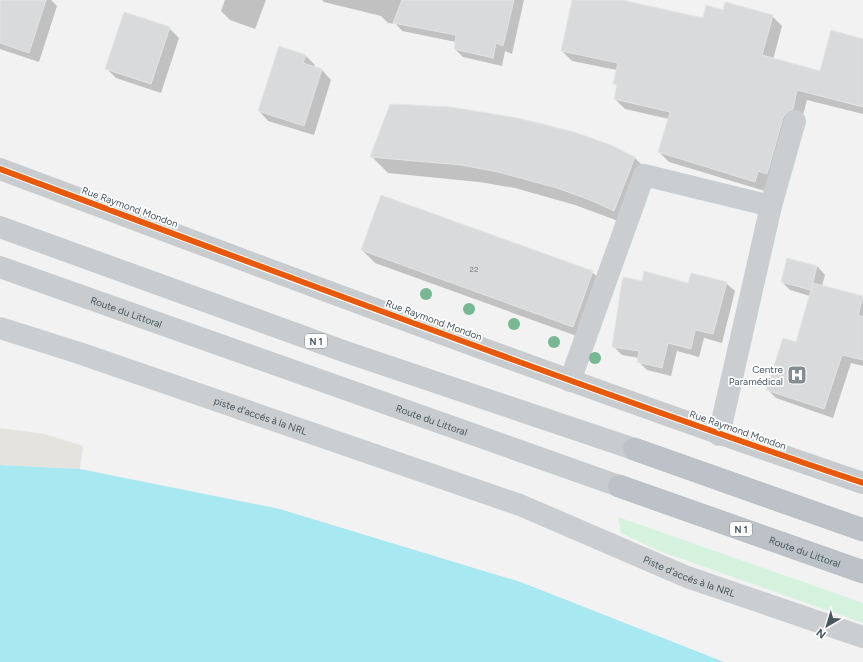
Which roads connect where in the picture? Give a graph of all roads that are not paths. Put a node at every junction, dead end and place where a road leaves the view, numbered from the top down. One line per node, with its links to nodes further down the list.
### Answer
1 (794, 121): 3 (lane)
2 (0, 169): 7 (main road, Rue Raymond Mondon)
3 (771, 206): 7 (lane); 8 (lane)
4 (0, 227): 9 (main road, N 1)
5 (0, 267): 11 (main road, Route du Littoral / N 1)
6 (0, 328): 12 (lane, piste d'accés à la NRL)
7 (570, 381): 8 (main road, Rue Raymond Mondon)
8 (719, 435): 10 (main road, Rue Raymond Mondon)
9 (634, 449): 13 (highway, N 1)
10 (863, 483)
11 (619, 486): 14 (highway, Route du Littoral / N 1)
12 (520, 505): 15 (lane, Piste d'accés à la NRL)
13 (863, 530)
14 (863, 572)
15 (863, 637)

